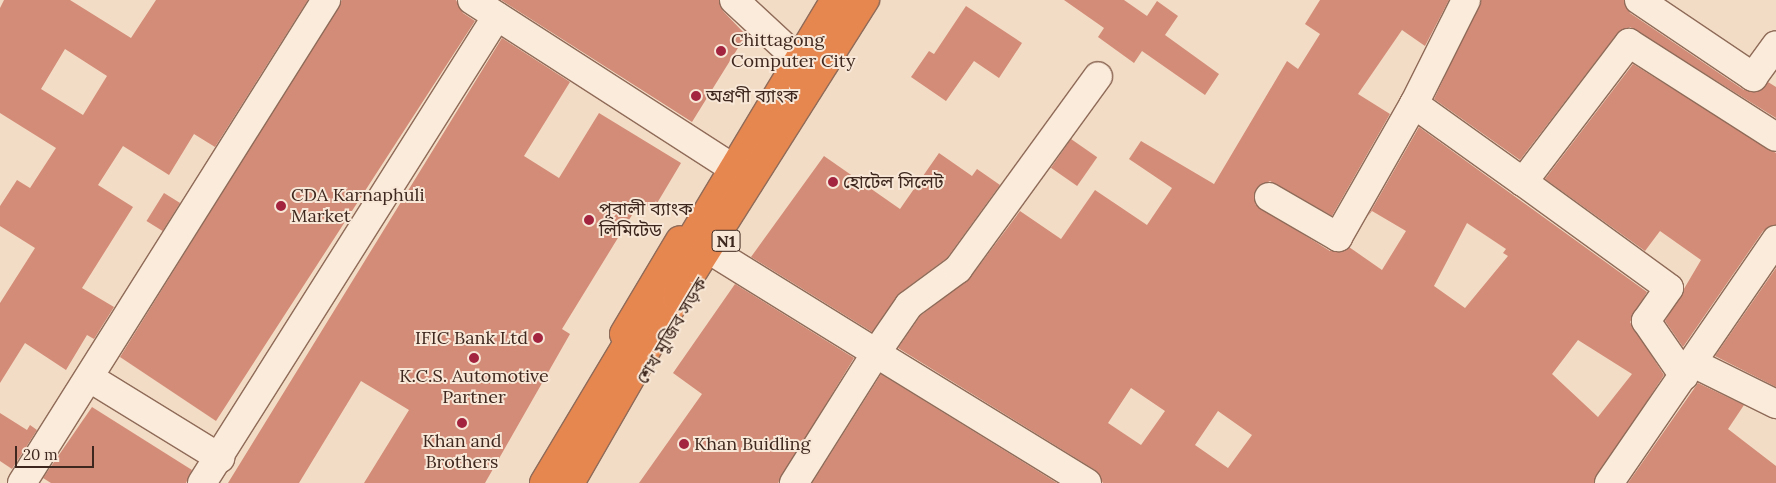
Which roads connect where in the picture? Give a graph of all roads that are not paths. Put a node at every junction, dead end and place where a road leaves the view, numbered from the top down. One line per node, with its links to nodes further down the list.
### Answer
1 (326, 0): 23 (street)
2 (472, 0): 10 (street)
3 (734, 0): 12 (street)
4 (820, 0): 12 (highway, N1)
5 (835, 0): 29 (highway)
6 (865, 0): 30 (highway)
7 (873, 0): 20 (highway, শেখ মুজিব সড়ক / N1)
8 (1466, 0): 14 (street)
9 (1639, 0): 11 (street)
10 (497, 16): 16 (street); 25 (street)
11 (1776, 45)
12 (789, 51): 16 (highway, N1)
13 (1098, 76): 21 (street)
14 (1414, 104): 17 (street); 18 (street)
15 (1776, 137): 17 (street)
16 (723, 162): 28 (highway, N1)
17 (1522, 182): 22 (street)
18 (1269, 197)
19 (1776, 240): 22 (street)
20 (718, 255): 21 (street); 31 (highway, শেখ মুজিব সড়ক / N1)
21 (876, 353): 32 (street); 33 (street)
22 (1689, 369): 24 (street); 34 (street)
23 (90, 378): 25 (street); 26 (street)
24 (1776, 404)
25 (220, 458): 27 (street)
26 (22, 483)
27 (202, 483)
28 (534, 483)
29 (544, 483)
30 (570, 483)
31 (580, 483)
32 (794, 483)
33 (1087, 483)
34 (1609, 483)

